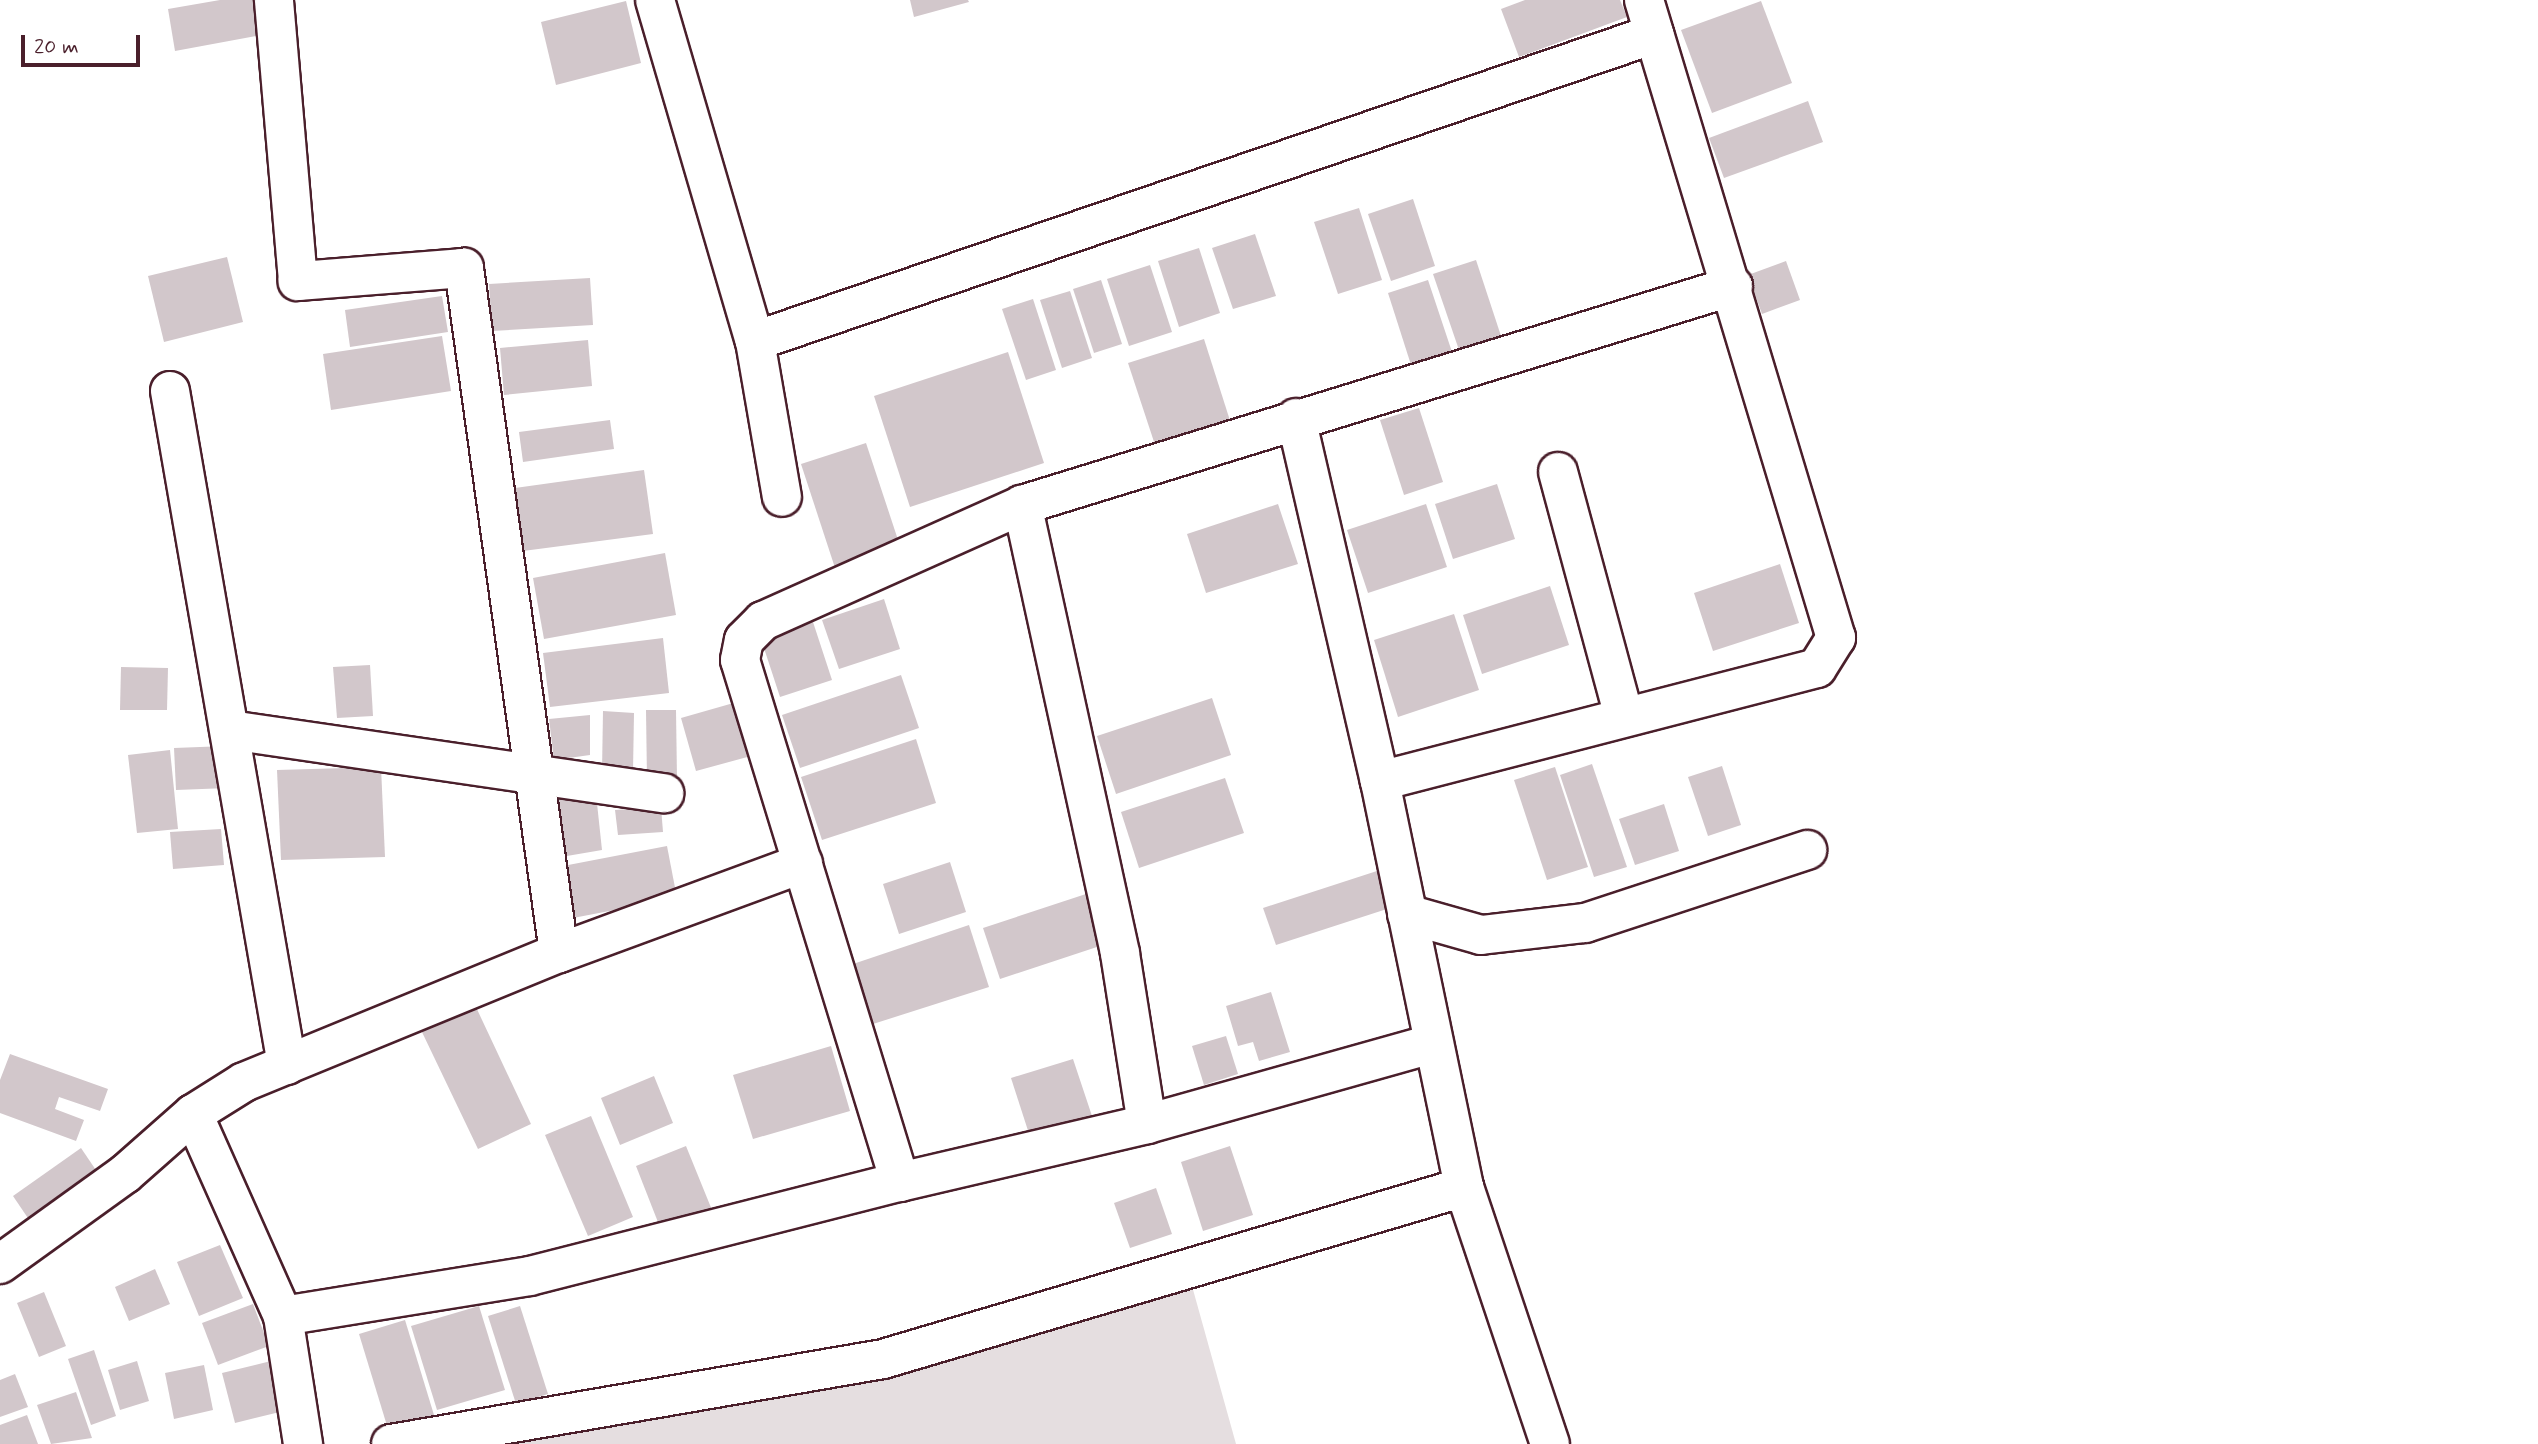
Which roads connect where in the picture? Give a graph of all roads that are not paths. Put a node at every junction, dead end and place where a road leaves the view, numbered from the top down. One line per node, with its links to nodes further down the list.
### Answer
1 (274, 0): 13 (street)
2 (655, 0): 5 (street)
3 (1649, 17): 4 (street); 5 (street)
4 (1733, 286): 7 (street); 11 (street)
5 (755, 341): 9 (street)
6 (170, 391): 12 (street)
7 (1296, 418): 10 (street); 14 (street)
8 (1558, 472): 11 (street)
9 (782, 497)
10 (1022, 505): 17 (street); 23 (street)
11 (1624, 717): 14 (street)
12 (230, 730): 13 (street); 21 (street)
13 (535, 776): 15 (street); 19 (street)
14 (1380, 781): 18 (street)
15 (664, 793)
16 (1807, 850): 18 (street)
17 (803, 863): 19 (street); 24 (street)
18 (1407, 914): 20 (street)
19 (559, 953): 21 (street)
20 (1432, 1044): 23 (street); 25 (street)
21 (287, 1065): 22 (street)
22 (193, 1114): 26 (street); 27 (street)
23 (1147, 1124): 24 (street)
24 (900, 1182): 27 (street)
25 (1464, 1187): 29 (street); 30 (street)
26 (0, 1264)
27 (283, 1316): 28 (street)
28 (303, 1444)
29 (391, 1444)
30 (1550, 1444)

